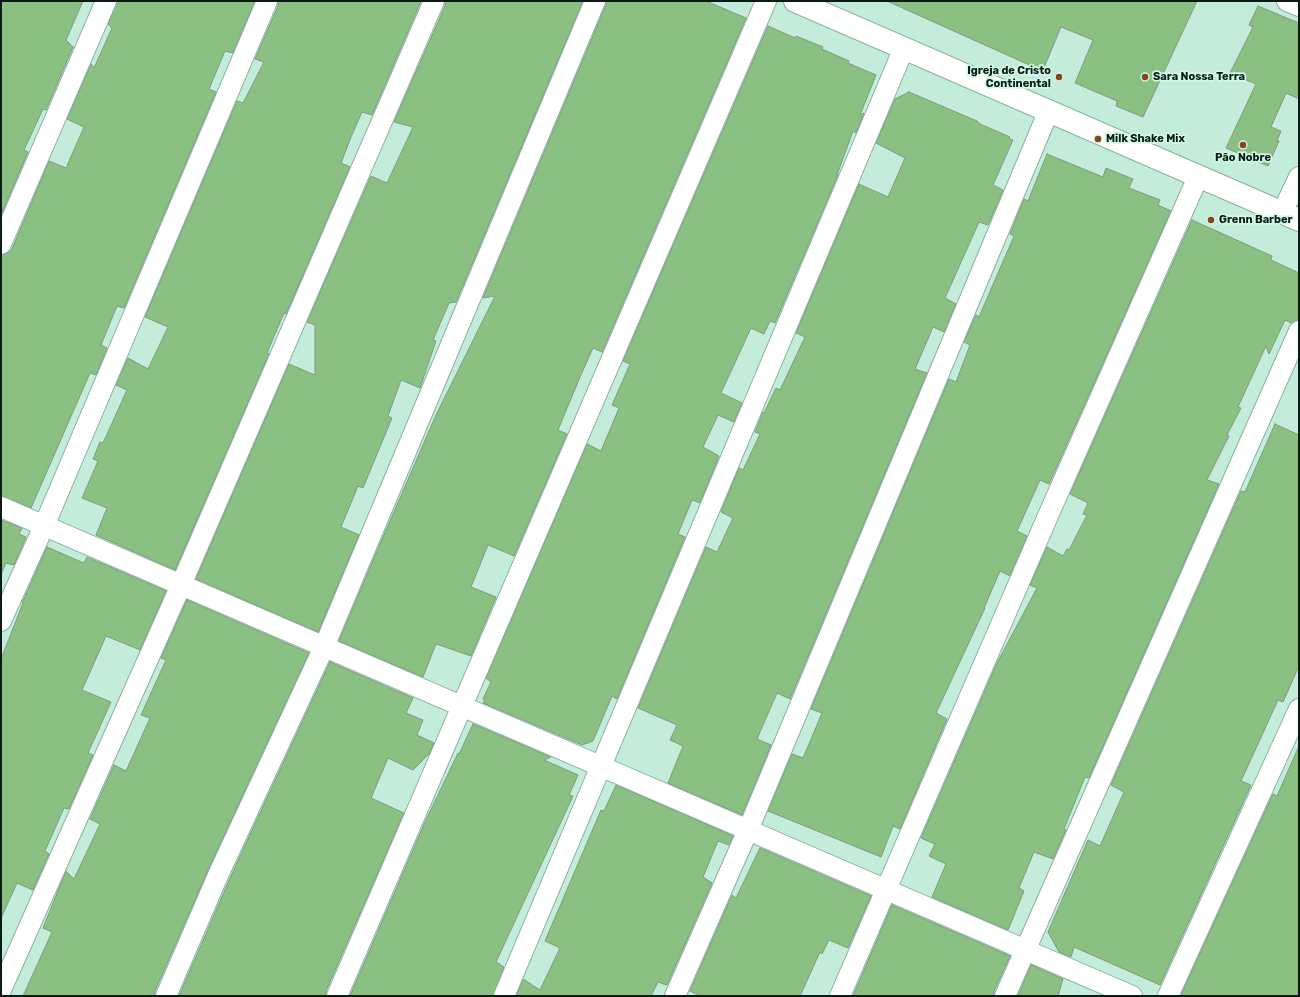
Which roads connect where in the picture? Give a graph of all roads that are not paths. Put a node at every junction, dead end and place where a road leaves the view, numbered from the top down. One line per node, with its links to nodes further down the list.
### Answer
1 (106, 1): 14 (street)
2 (267, 1): 17 (street)
3 (434, 1): 18 (street)
4 (595, 1): 20 (street)
5 (766, 1): 21 (street)
6 (795, 1): 9 (street)
7 (1287, 1): 8 (street)
8 (1299, 6)
9 (904, 48): 10 (street); 23 (street)
10 (1048, 110): 11 (street); 24 (street)
11 (1198, 176): 13 (street); 25 (street)
12 (1299, 177): 13 (street)
13 (1291, 216)
14 (1, 244)
15 (1299, 331): 26 (street)
16 (1, 507): 17 (street)
17 (44, 526): 18 (street); 19 (street)
18 (181, 585): 20 (street); 27 (street)
19 (1, 620)
20 (324, 647): 21 (street); 28 (street)
21 (461, 706): 23 (street); 29 (street)
22 (1299, 709): 35 (street)
23 (601, 767): 24 (street); 30 (street)
24 (748, 830): 25 (street); 31 (street)
25 (887, 890): 26 (street); 32 (street)
26 (1025, 950): 33 (street); 34 (street)
27 (1, 990)
28 (166, 996)
29 (337, 996)
30 (504, 996)
31 (675, 996)
32 (840, 996)
33 (1005, 996)
34 (1132, 996)
35 (1168, 996)

